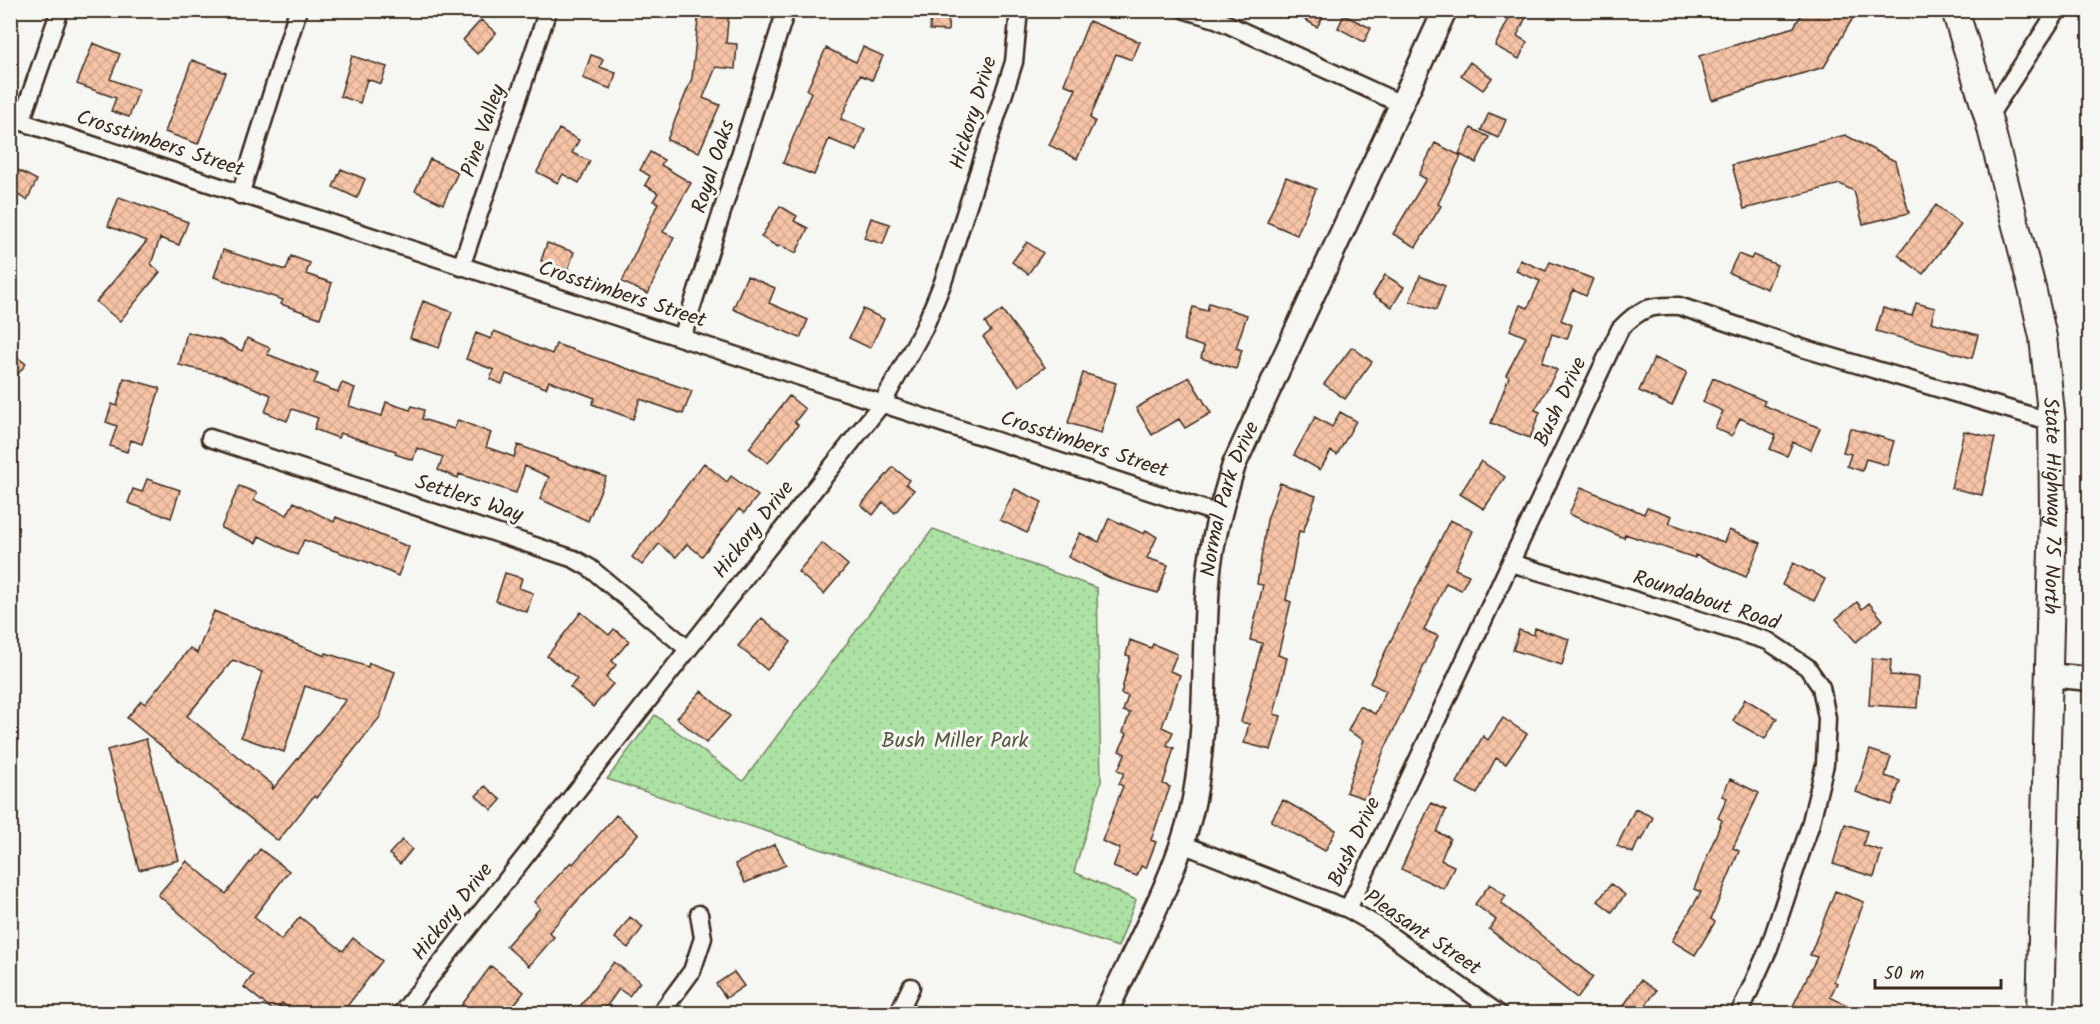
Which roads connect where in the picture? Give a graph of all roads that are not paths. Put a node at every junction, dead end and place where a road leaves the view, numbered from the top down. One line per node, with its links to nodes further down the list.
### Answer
1 (60, 10): 13 (street)
2 (298, 10): 14 (street)
3 (548, 10): 15 (street, Pine Valley)
4 (786, 10): 16 (street, Royal Oaks)
5 (1019, 10): 17 (street, Hickory Drive)
6 (1185, 10): 10 (street)
7 (1445, 10): 11 (street, Normal Park Drive)
8 (1955, 10): 12 (main road, State Highway 75 North)
9 (2058, 10): 12 (street)
10 (1217, 15): 11 (street)
11 (1401, 104): 20 (street, Normal Park Drive)
12 (1988, 117): 18 (main road, State Highway 75 North)
13 (16, 120): 14 (street, Crosstimbers Street)
14 (240, 195): 15 (street, Crosstimbers Street)
15 (461, 267): 16 (street, Crosstimbers Street)
16 (682, 338): 17 (street, Crosstimbers Street)
17 (883, 402): 20 (street, Crosstimbers Street); 22 (street, Hickory Drive)
18 (2052, 422): 21 (street, Bush Drive); 23 (main road, State Highway 75 North)
19 (210, 438): 22 (street, Settlers Way)
20 (1219, 514): 25 (street, Normal Park Drive)
21 (1511, 563): 26 (street, Bush Drive); 34 (street, Roundabout Road)
22 (688, 650): 29 (street, Hickory Drive)
23 (2048, 675): 24 (street); 35 (main road, State Highway 75 North)
24 (2090, 679)
25 (1182, 844): 26 (street, Pleasant Street); 32 (street, Normal Park Drive)
26 (1348, 909): 33 (street, Pleasant Street)
27 (699, 914): 30 (street)
28 (911, 987): 31 (street)
29 (401, 1014)
30 (660, 1014)
31 (898, 1014)
32 (1105, 1014)
33 (1498, 1014)
34 (1738, 1014)
35 (2040, 1014)

